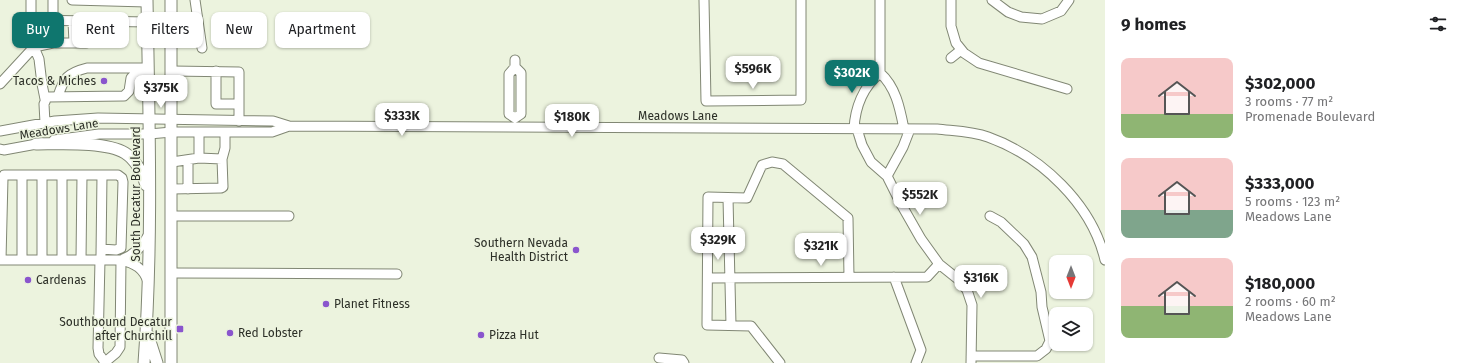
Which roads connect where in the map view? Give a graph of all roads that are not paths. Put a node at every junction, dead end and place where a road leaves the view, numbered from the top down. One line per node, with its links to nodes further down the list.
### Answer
1 (31, 0): 13 (street)
2 (53, 0): 14 (street)
3 (72, 0): 12 (street)
4 (172, 0): 23 (main road)
5 (194, 0): 16 (street)
6 (704, 0): 7 (street)
7 (801, 0)
8 (880, 0): 26 (street)
9 (951, 0): 20 (street)
10 (992, 0): 11 (street)
11 (1069, 0)
12 (147, 1): 15 (main road, South Decatur Boulevard)
13 (31, 12)
14 (53, 12)
15 (148, 12)
16 (196, 12)
17 (33, 48): 27 (street)
18 (34, 48): 30 (street)
19 (148, 48): 24 (main road, South Decatur Boulevard)
20 (961, 50): 21 (street); 28 (street)
21 (951, 58)
22 (515, 64): 36 (street)
23 (172, 71): 25 (street); 33 (main road)
24 (148, 72): 29 (street); 29 (street); 32 (main road, South Decatur Boulevard)
25 (216, 72): 31 (street); 31 (street)
26 (880, 73): 38 (street); 39 (street)
27 (0, 84)
28 (1067, 89)
29 (58, 96): 30 (street)
30 (45, 99): 35 (street)
31 (239, 104): 34 (street)
32 (148, 119): 33 (street, Meadows Lane); 35 (street, Meadows Lane); 44 (main road, South Decatur Boulevard)
33 (172, 120): 34 (street, Meadows Lane); 41 (main road)
34 (239, 121): 37 (street, Meadows Lane)
35 (44, 123): 40 (street, Meadows Lane)
36 (515, 123): 37 (street, Meadows Lane); 38 (street, Meadows Lane)
37 (289, 126): 43 (street, Meadows Lane)
38 (856, 129): 39 (street, Meadows Lane); 56 (street)
39 (907, 129): 56 (street); 74 (street, Meadows Lane)
40 (0, 131)
41 (172, 132): 42 (street, Meadows Lane); 44 (street, Meadows Lane); 50 (main road)
42 (199, 132): 43 (street, Meadows Lane); 47 (street)
43 (225, 132): 48 (street)
44 (149, 134): 45 (street, Meadows Lane); 60 (main road, South Decatur Boulevard)
45 (36, 144): 46 (street, Meadows Lane); 60 (main road)
46 (0, 149)
47 (199, 158): 48 (street); 49 (street)
48 (222, 159): 58 (street)
49 (188, 160): 50 (street); 58 (street)
50 (172, 162): 57 (main road)
51 (22, 175): 52 (street); 61 (street); 68 (street)
52 (42, 175): 53 (street); 69 (street)
53 (62, 175): 54 (street); 70 (street)
54 (82, 175): 55 (street); 71 (street)
55 (102, 175): 66 (street); 66 (street)
56 (887, 176): 75 (street)
57 (172, 189): 58 (street); 62 (main road)
58 (188, 189)
59 (728, 198): 79 (street); 80 (street); 81 (street)
60 (150, 199): 65 (main road, South Decatur Boulevard)
61 (1, 213): 67 (street)
62 (172, 216): 63 (street); 76 (main road)
63 (289, 216)
64 (990, 216): 86 (street)
65 (149, 234): 73 (street); 82 (main road, South Decatur Boulevard)
66 (101, 249): 72 (street)
67 (1, 260): 68 (street)
68 (22, 260): 69 (street)
69 (42, 260): 70 (street)
70 (62, 260): 71 (street)
71 (81, 260): 72 (street)
72 (100, 260): 73 (street); 87 (street)
73 (121, 260): 82 (street); 87 (street)
74 (1105, 260)
75 (939, 264): 78 (street); 86 (street)
76 (172, 273): 77 (street); 90 (main road)
77 (397, 274)
78 (894, 276): 79 (street); 93 (street)
79 (849, 277): 81 (street)
80 (708, 278): 81 (street); 83 (street)
81 (730, 278): 83 (street)
82 (149, 287): 84 (main road, South Decatur Boulevard)
83 (731, 325): 92 (street)
84 (146, 330): 88 (main road, South Decatur Boulevard); 89 (main road)
85 (659, 358): 91 (street)
86 (971, 360)
87 (105, 363)
88 (144, 363)
89 (157, 363)
90 (171, 363)
91 (684, 363)
92 (780, 363)
93 (916, 363)

